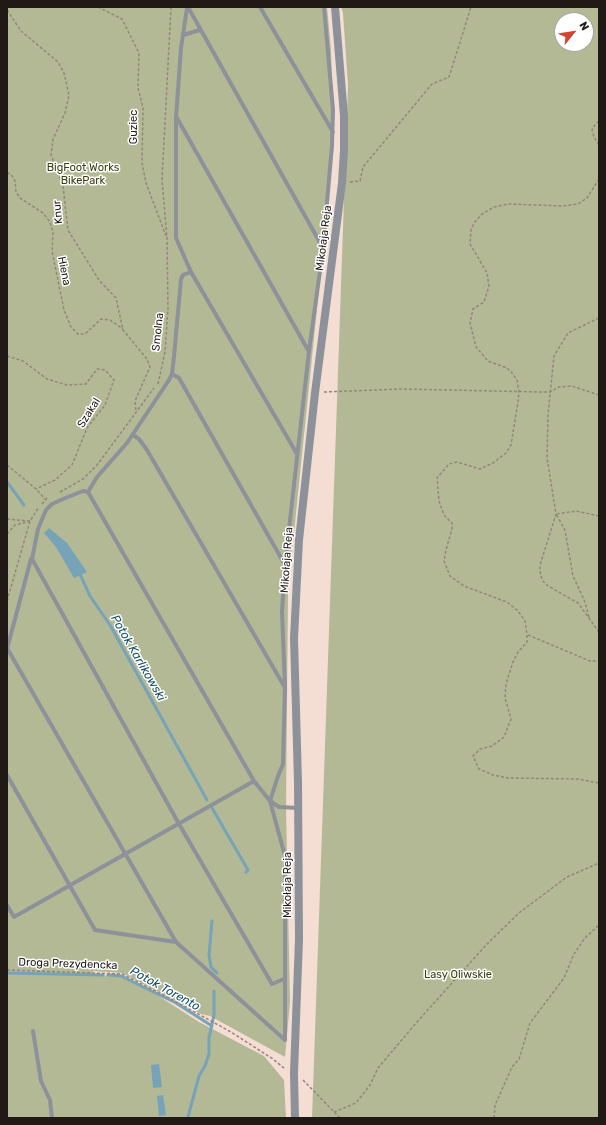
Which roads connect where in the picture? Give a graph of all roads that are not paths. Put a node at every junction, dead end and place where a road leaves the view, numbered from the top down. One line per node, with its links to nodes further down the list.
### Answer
1 (260, 7): 7 (lane)
2 (324, 7): 7 (lane)
3 (335, 7): 22 (street, Mikołaja Reja)
4 (200, 30): 5 (lane); 5 (lane); 8 (lane)
5 (183, 35): 6 (lane)
6 (176, 118): 9 (lane); 10 (lane)
7 (333, 133): 8 (lane)
8 (323, 249): 10 (lane)
9 (191, 272): 11 (lane); 13 (lane)
10 (309, 351): 13 (lane)
11 (172, 374): 12 (lane); 16 (lane)
12 (133, 435): 14 (lane); 18 (lane)
13 (297, 455): 16 (lane)
14 (88, 492): 15 (lane); 20 (lane)
15 (32, 559): 17 (lane); 23 (lane)
16 (285, 565): 18 (lane)
17 (7, 649): 24 (lane)
18 (285, 687): 21 (lane)
19 (7, 775): 25 (lane)
20 (254, 781): 21 (lane); 23 (lane)
21 (270, 801): 22 (lane); 28 (lane)
22 (299, 808): 31 (street, Mikołaja Reja)
23 (179, 824): 24 (lane); 28 (lane)
24 (125, 854): 25 (lane); 27 (lane)
25 (70, 886): 26 (lane); 27 (lane)
26 (7, 905)
27 (176, 942): 28 (lane)
28 (284, 979)
29 (33, 1031): 30 (lane)
30 (52, 1118)
31 (295, 1118)

